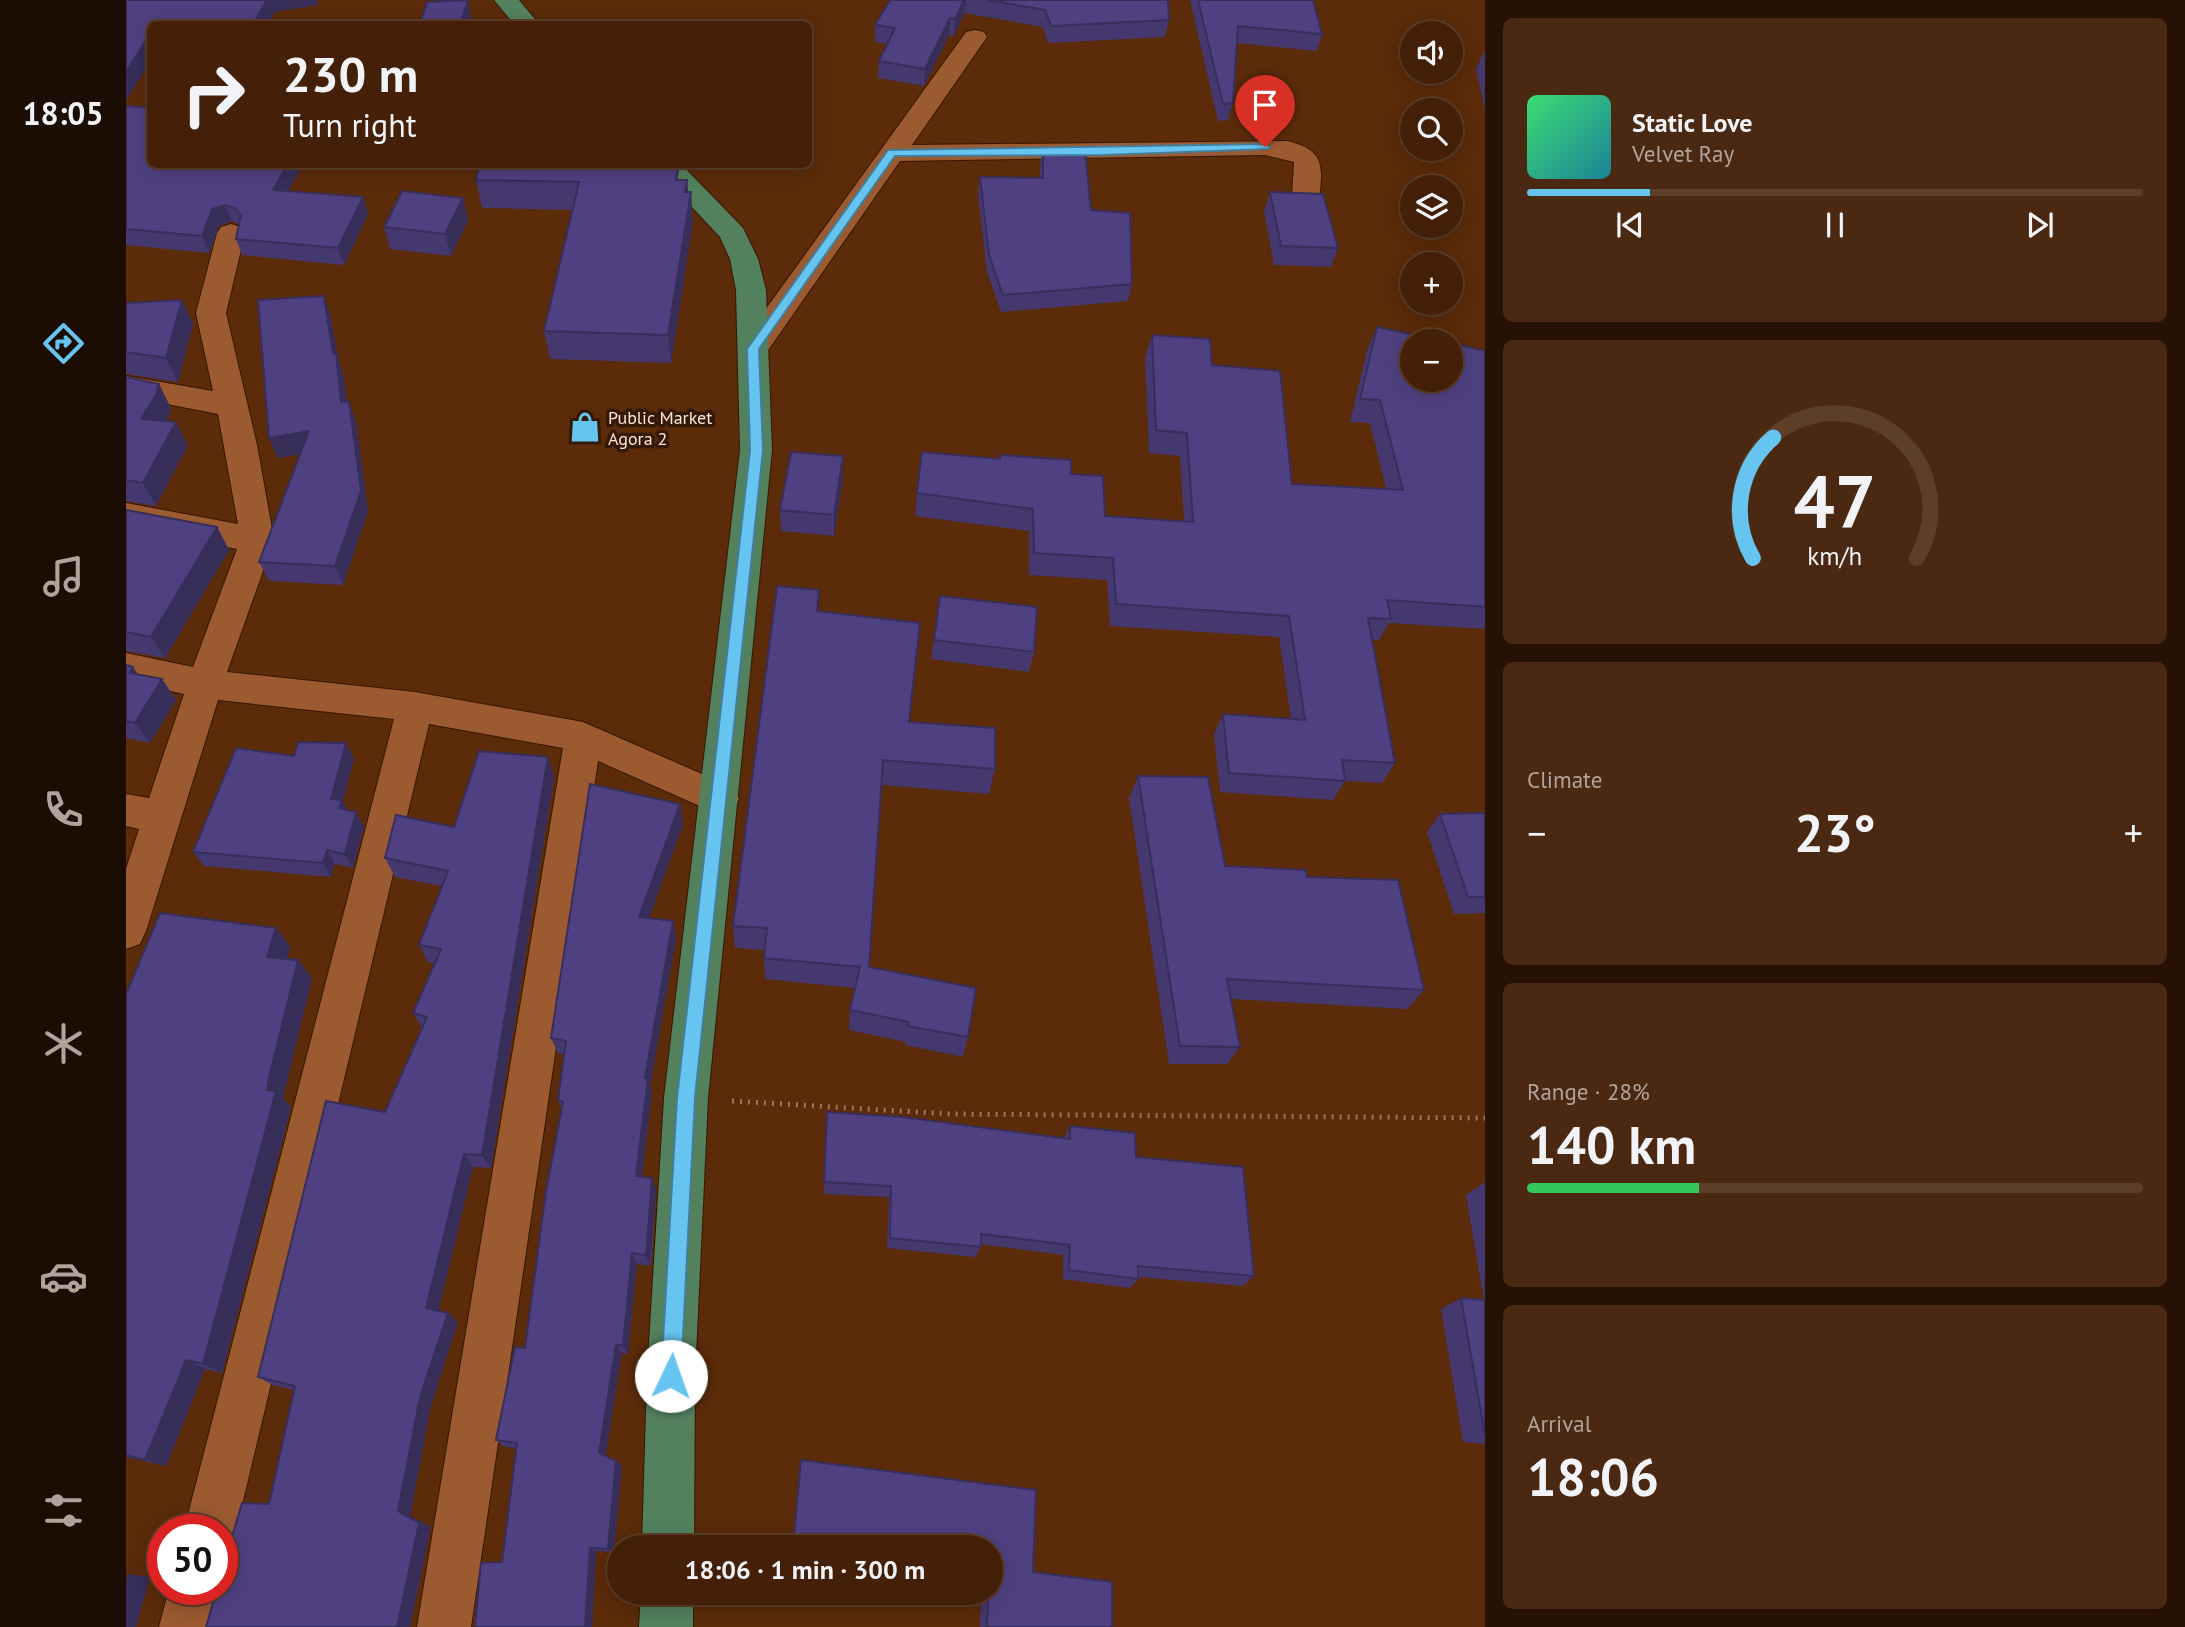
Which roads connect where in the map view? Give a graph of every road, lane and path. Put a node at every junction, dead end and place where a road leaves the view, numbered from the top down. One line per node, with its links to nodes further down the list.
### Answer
1 (506, 0): 2 (main road)
2 (524, 21)
3 (975, 37): 4 (street)
4 (892, 152): 6 (street); 8 (street)
5 (669, 168): 8 (main road)
6 (1306, 196)
7 (232, 233): 10 (street)
8 (753, 349): 17 (main road)
9 (126, 386): 10 (street)
10 (230, 405): 12 (street)
11 (126, 515): 12 (street)
12 (257, 540): 14 (street)
13 (126, 667): 14 (street)
14 (205, 684): 15 (street); 19 (street)
15 (415, 707): 16 (street); 23 (street)
16 (583, 737): 17 (street); 28 (street)
17 (720, 799): 21 (main road)
18 (126, 810): 19 (street)
19 (164, 817): 20 (street)
20 (126, 931)
21 (686, 1098): 22 (path); 24 (main road)
22 (1485, 1118)
23 (214, 1514)
24 (668, 1535)
25 (191, 1605): 27 (street)
26 (667, 1605): 29 (main road)
27 (186, 1627)
28 (444, 1627)
29 (666, 1627)

